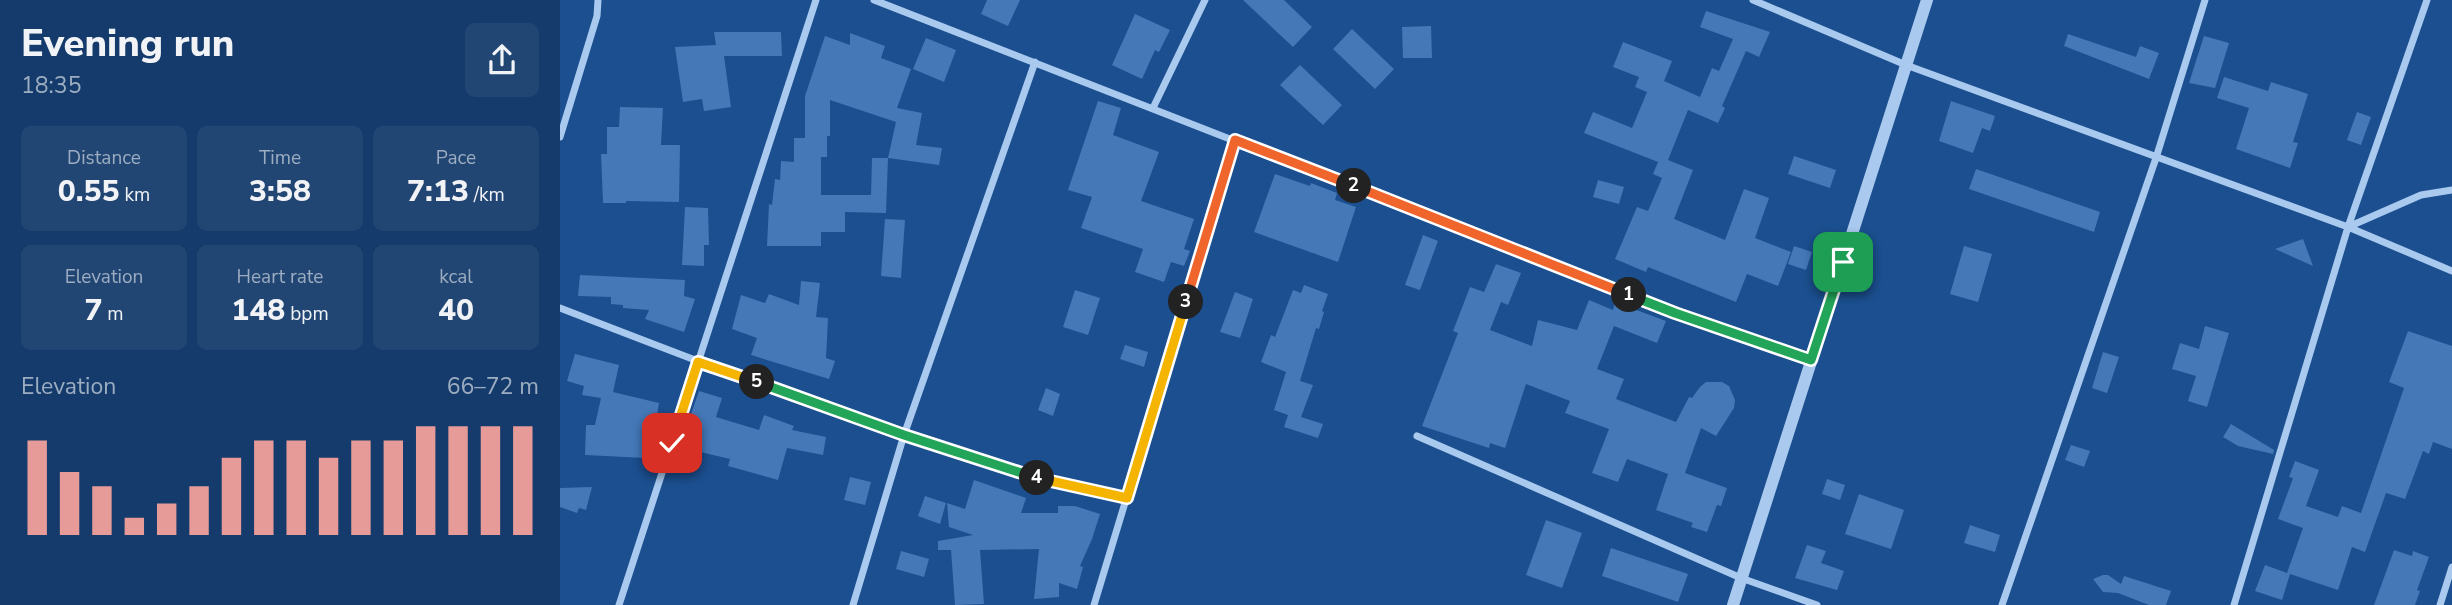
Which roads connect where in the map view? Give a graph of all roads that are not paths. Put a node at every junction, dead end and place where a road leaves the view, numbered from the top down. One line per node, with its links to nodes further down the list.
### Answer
1 (598, 0): 12 (street)
2 (816, 0): 20 (street)
3 (874, 0): 9 (street)
4 (1205, 0): 11 (street)
5 (1753, 0): 10 (street)
6 (1927, 0): 10 (street)
7 (2205, 0): 14 (street)
8 (2427, 0): 16 (street)
9 (1035, 62): 11 (street); 21 (street)
10 (1906, 65): 14 (street); 19 (street)
11 (1153, 108): 13 (street)
12 (560, 137)
13 (1235, 140): 19 (street); 23 (street)
14 (2156, 158): 16 (street); 31 (street)
15 (2452, 190): 16 (street)
16 (2348, 227): 17 (street); 32 (street)
17 (2452, 271)
18 (560, 308): 20 (street)
19 (1811, 360): 25 (street)
20 (698, 362): 21 (street); 26 (street)
21 (904, 435): 23 (street); 27 (street)
22 (1418, 436): 25 (street)
23 (1127, 498): 28 (street)
24 (2452, 567): 33 (street)
25 (1741, 578): 29 (street); 30 (street)
26 (619, 605)
27 (853, 605)
28 (1094, 605)
29 (1733, 605)
30 (1817, 605)
31 (2002, 605)
32 (2234, 605)
33 (2440, 605)

